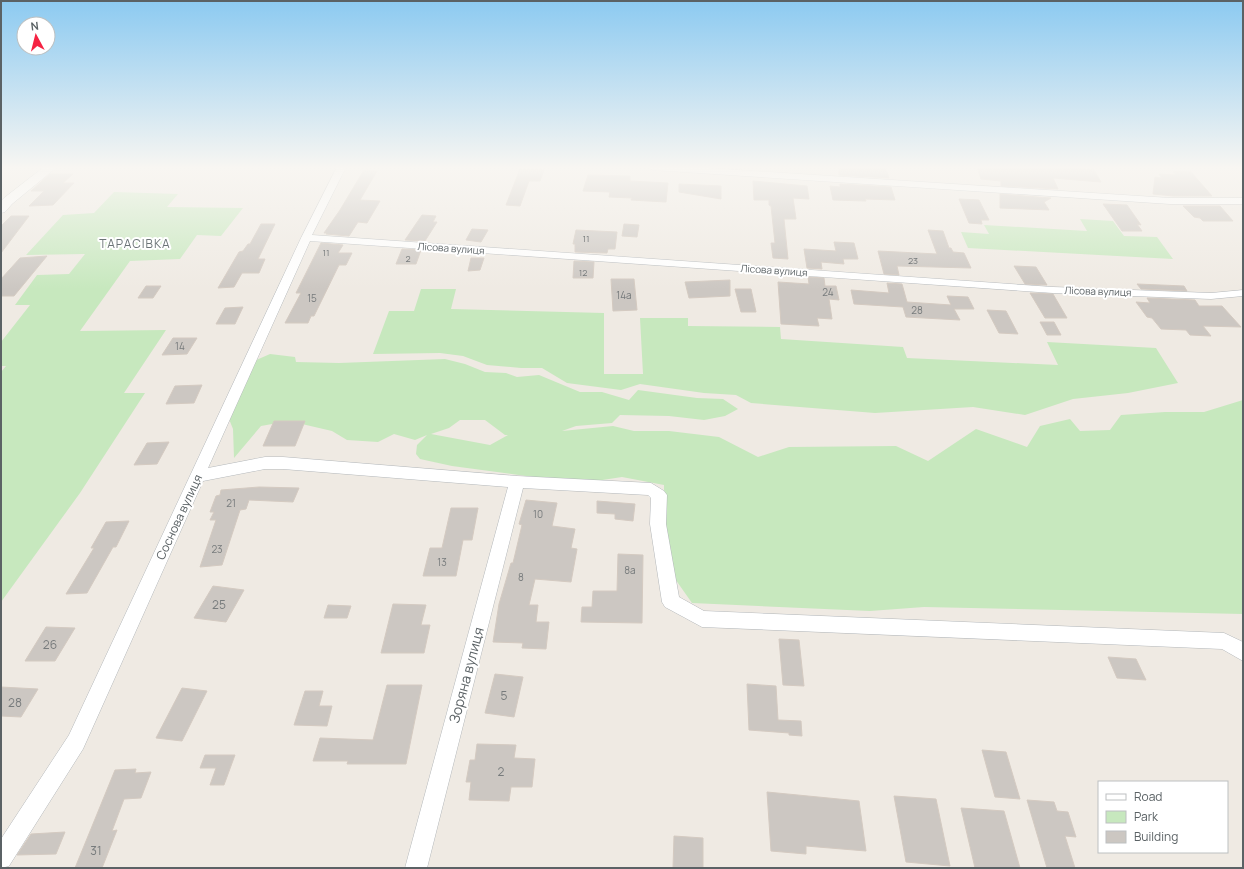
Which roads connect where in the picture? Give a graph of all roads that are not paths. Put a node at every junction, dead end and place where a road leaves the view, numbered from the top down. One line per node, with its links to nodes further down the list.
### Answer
1 (321, 208): 2 (street, Соснова вулиця)
2 (306, 238): 3 (street, Лісова вулиця); 4 (street, Соснова вулиця)
3 (1243, 293)
4 (197, 476): 5 (street); 7 (street, Соснова вулиця)
5 (517, 482): 6 (street); 8 (street, Зоряна вулиця)
6 (1243, 652)
7 (1, 858)
8 (416, 868)

